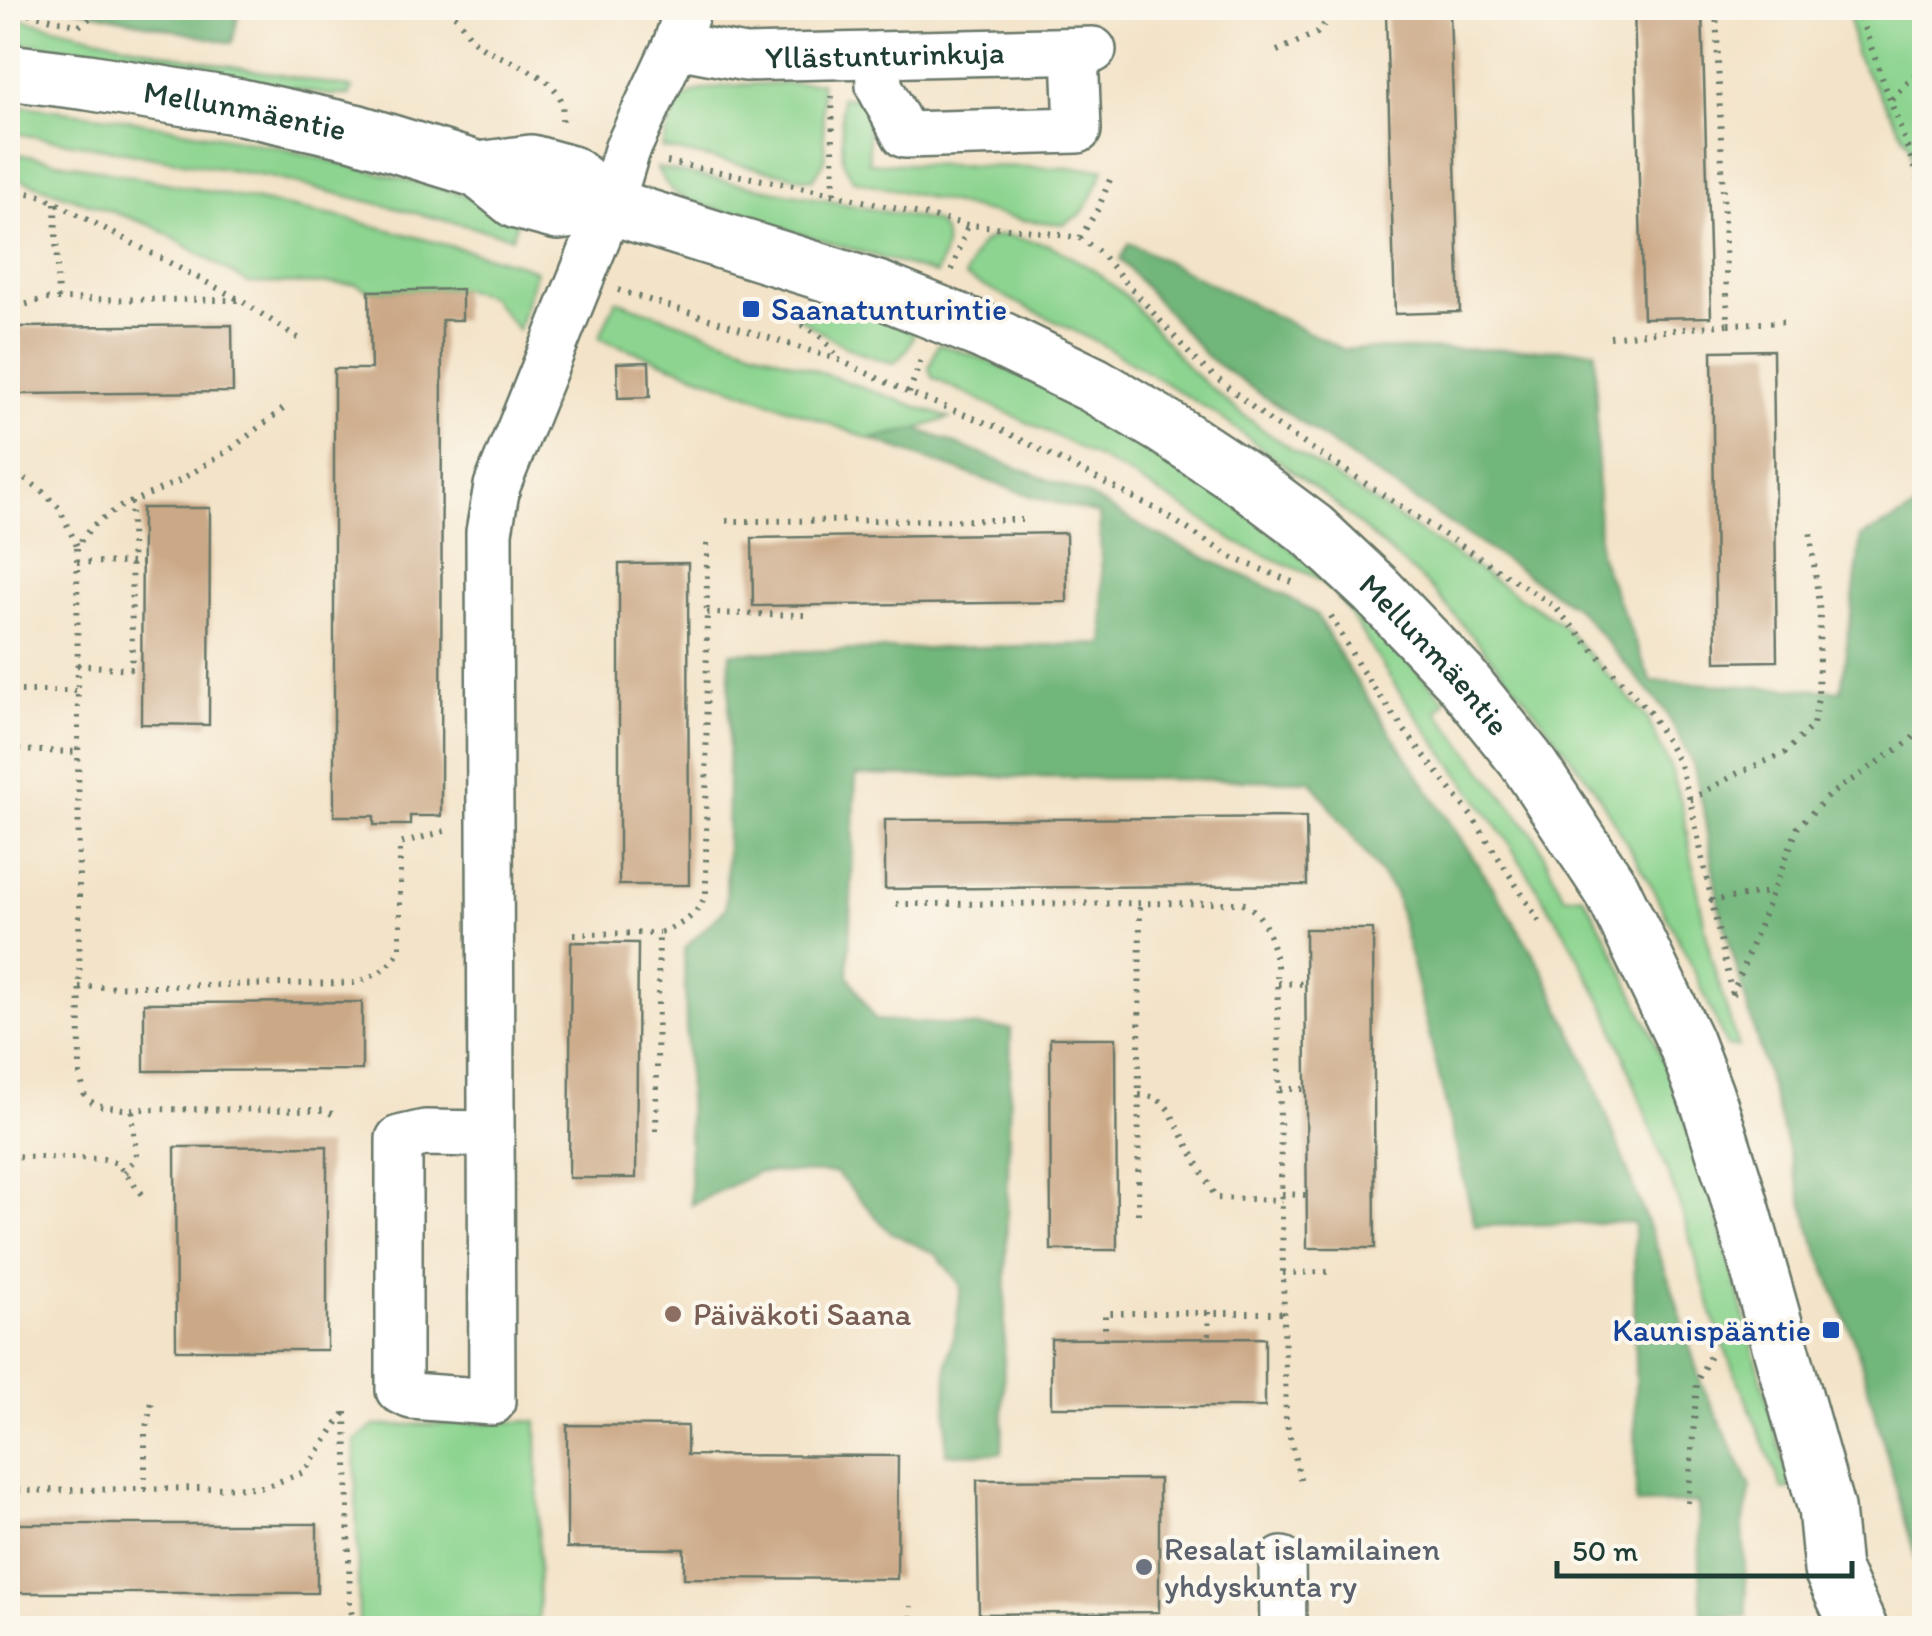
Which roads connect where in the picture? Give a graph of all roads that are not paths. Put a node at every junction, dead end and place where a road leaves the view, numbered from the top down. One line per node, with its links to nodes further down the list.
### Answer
1 (682, 26): 2 (street, Yllästunturinkuja); 4 (street)
2 (878, 55): 2 (street, Yllästunturinkuja)
3 (8, 72): 4 (main road, Mellunmäentie)
4 (610, 206): 5 (street); 6 (main road, Mellunmäentie, bridge)
5 (490, 1134): 5 (street)
6 (1826, 1508): 9 (main road, Mellunmäentie); 10 (main road, Mellunmäentie)
7 (1282, 1560): 8 (street)
8 (1283, 1628)
9 (1859, 1628)
10 (1898, 1628)

